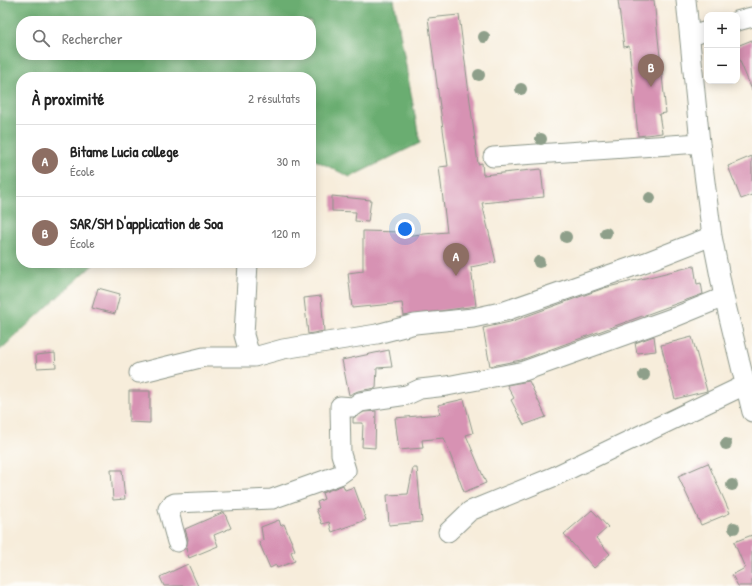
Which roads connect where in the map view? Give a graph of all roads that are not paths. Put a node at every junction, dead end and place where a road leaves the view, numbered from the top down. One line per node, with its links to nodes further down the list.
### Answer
1 (686, 0): 4 (street)
2 (752, 17): 3 (street)
3 (740, 20)
4 (699, 34): 5 (street)
5 (700, 143): 6 (street); 7 (street)
6 (492, 157)
7 (712, 236): 9 (street); 10 (street)
8 (248, 268): 10 (street)
9 (724, 297): 12 (street); 15 (street)
10 (254, 357): 11 (street)
11 (139, 373)
12 (745, 385): 13 (street); 14 (street)
13 (752, 412)
14 (448, 532)
15 (177, 542)

